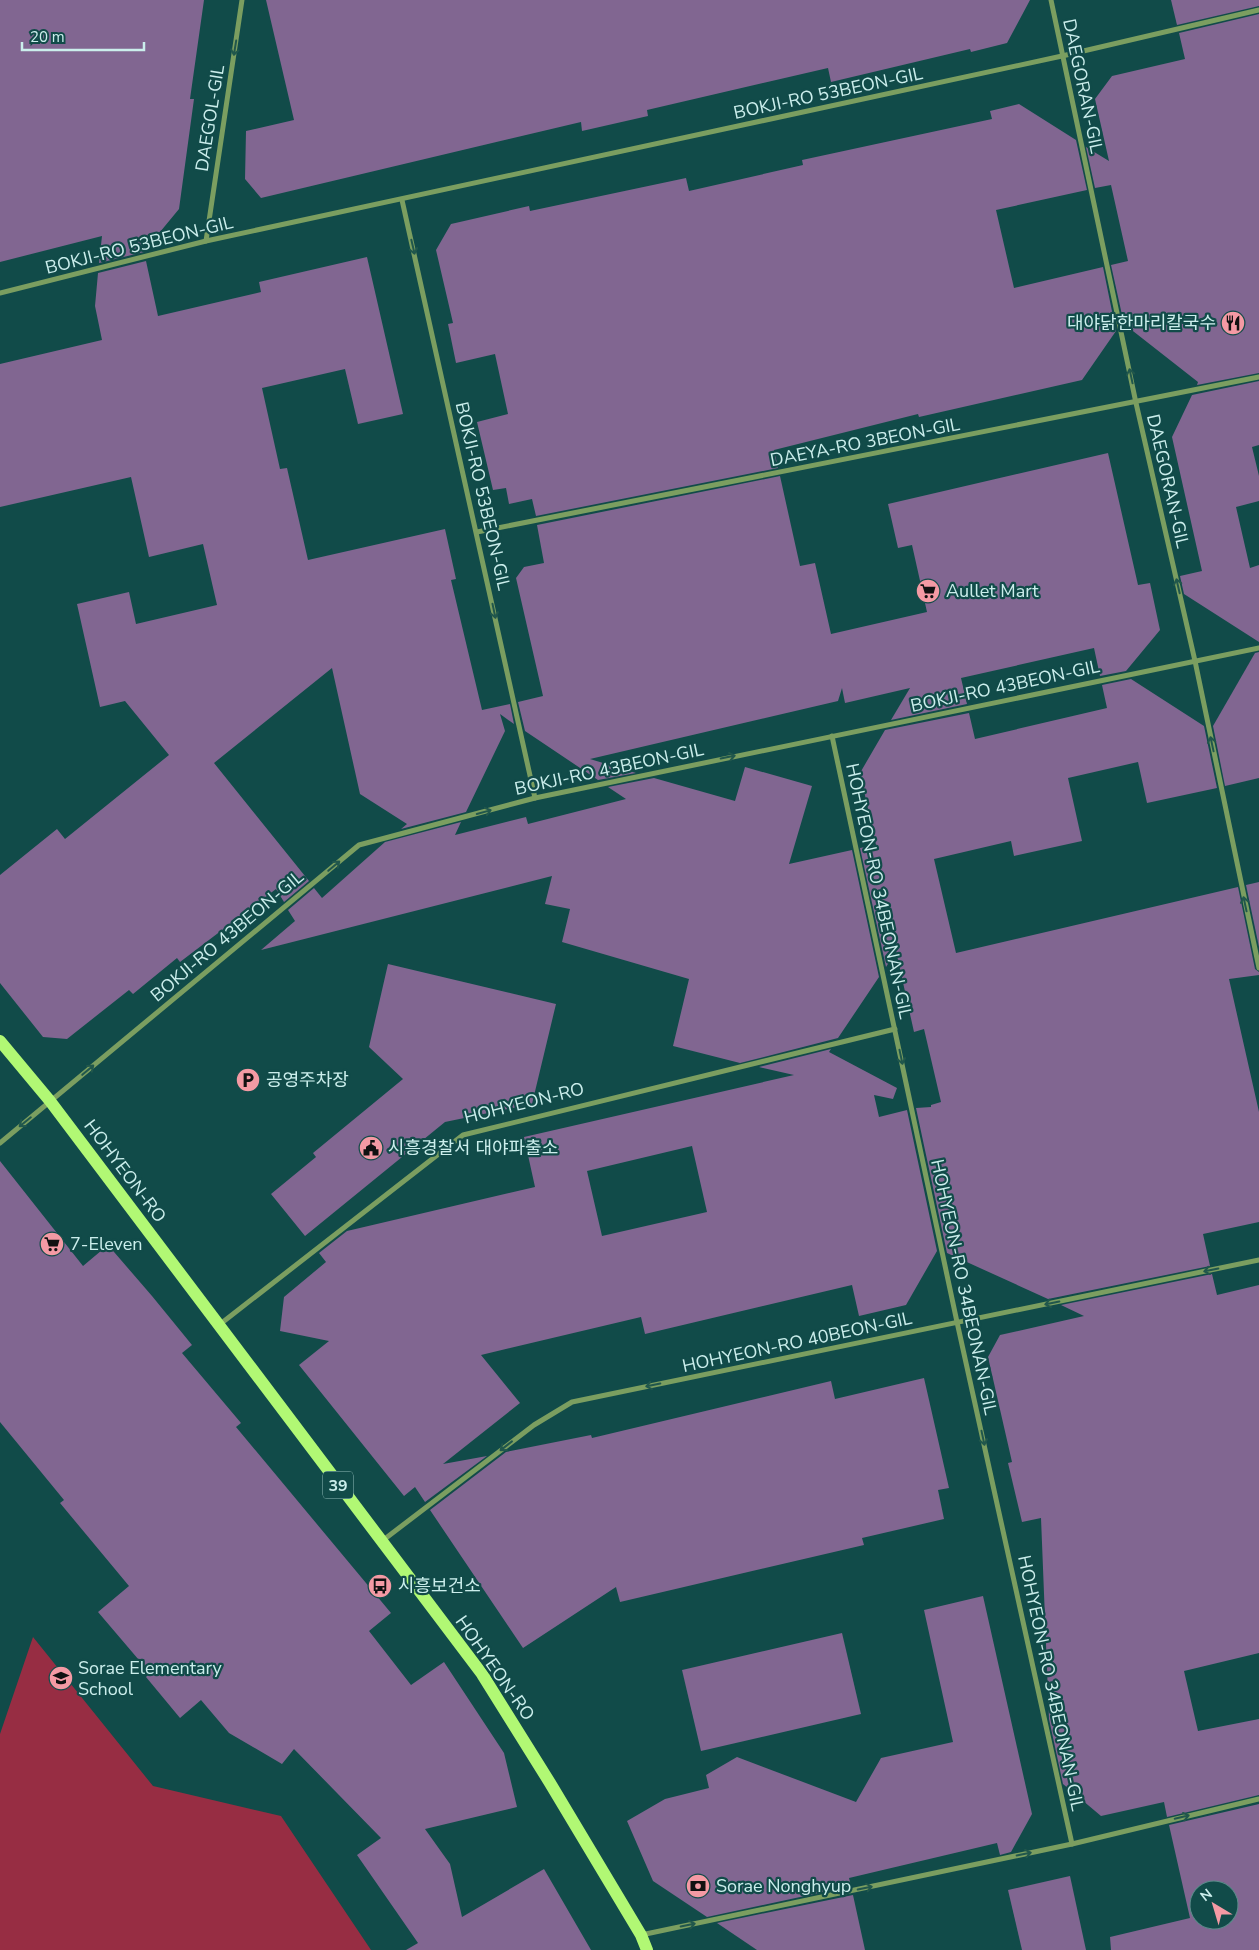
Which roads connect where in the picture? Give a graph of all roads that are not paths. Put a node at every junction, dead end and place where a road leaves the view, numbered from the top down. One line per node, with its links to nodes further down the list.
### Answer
1 (242, 0): 6 (street, DAEGOL-GIL, one-way to 6)
2 (1052, 0): 4 (street, DAEGORAN-GIL)
3 (1259, 10): 4 (street, BOKJI-RO 53BEON-GIL)
4 (1062, 56): 5 (street, BOKJI-RO 53BEON-GIL); 9 (street, DAEGORAN-GIL, one-way to 4)
5 (402, 200): 6 (street, BOKJI-RO 53BEON-GIL); 10 (street, BOKJI-RO 53BEON-GIL, one-way to 10)
6 (206, 241): 7 (street, BOKJI-RO 53BEON-GIL)
7 (0, 293)
8 (1259, 377): 9 (street, DAEYA-RO 3BEON-GIL)
9 (1136, 403): 10 (street, DAEYA-RO 3BEON-GIL); 12 (street, DAEGORAN-GIL, one-way to 9)
10 (477, 532): 14 (street, BOKJI-RO 53BEON-GIL, one-way to 14)
11 (1259, 648): 12 (street, BOKJI-RO 43BEON-GIL)
12 (1195, 662): 13 (street, BOKJI-RO 43BEON-GIL); 15 (street, DAEGORAN-GIL, one-way to 12)
13 (832, 736): 14 (street, BOKJI-RO 43BEON-GIL, one-way to 13); 16 (street, HOHYEON-RO 34BEONAN-GIL)
14 (535, 798): 18 (street, BOKJI-RO 43BEON-GIL, one-way to 14)
15 (1259, 968)
16 (895, 1030): 21 (street, HOHYEON-RO 34BEONAN-GIL, one-way to 21); 22 (street, HOHYEON-RO)
17 (0, 1040): 18 (main road, HOHYEON-RO / 39)
18 (50, 1102): 19 (street, BOKJI-RO 43BEON-GIL, one-way to 19); 22 (main road, HOHYEON-RO / 39)
19 (0, 1143)
20 (1259, 1260): 21 (street, HOHYEON-RO 40BEON-GIL, one-way to 21)
21 (957, 1322): 23 (street, HOHYEON-RO 40BEON-GIL, one-way to 23); 25 (street, HOHYEON-RO 34BEONAN-GIL, one-way to 25)
22 (219, 1326): 23 (main road, HOHYEON-RO / 39)
23 (381, 1542): 26 (main road, HOHYEON-RO / 39)
24 (1259, 1799): 25 (street, one-way to 24)
25 (1072, 1844): 26 (street, one-way to 25)
26 (641, 1935): 27 (main road, HOHYEON-RO / 39)
27 (647, 1950)

